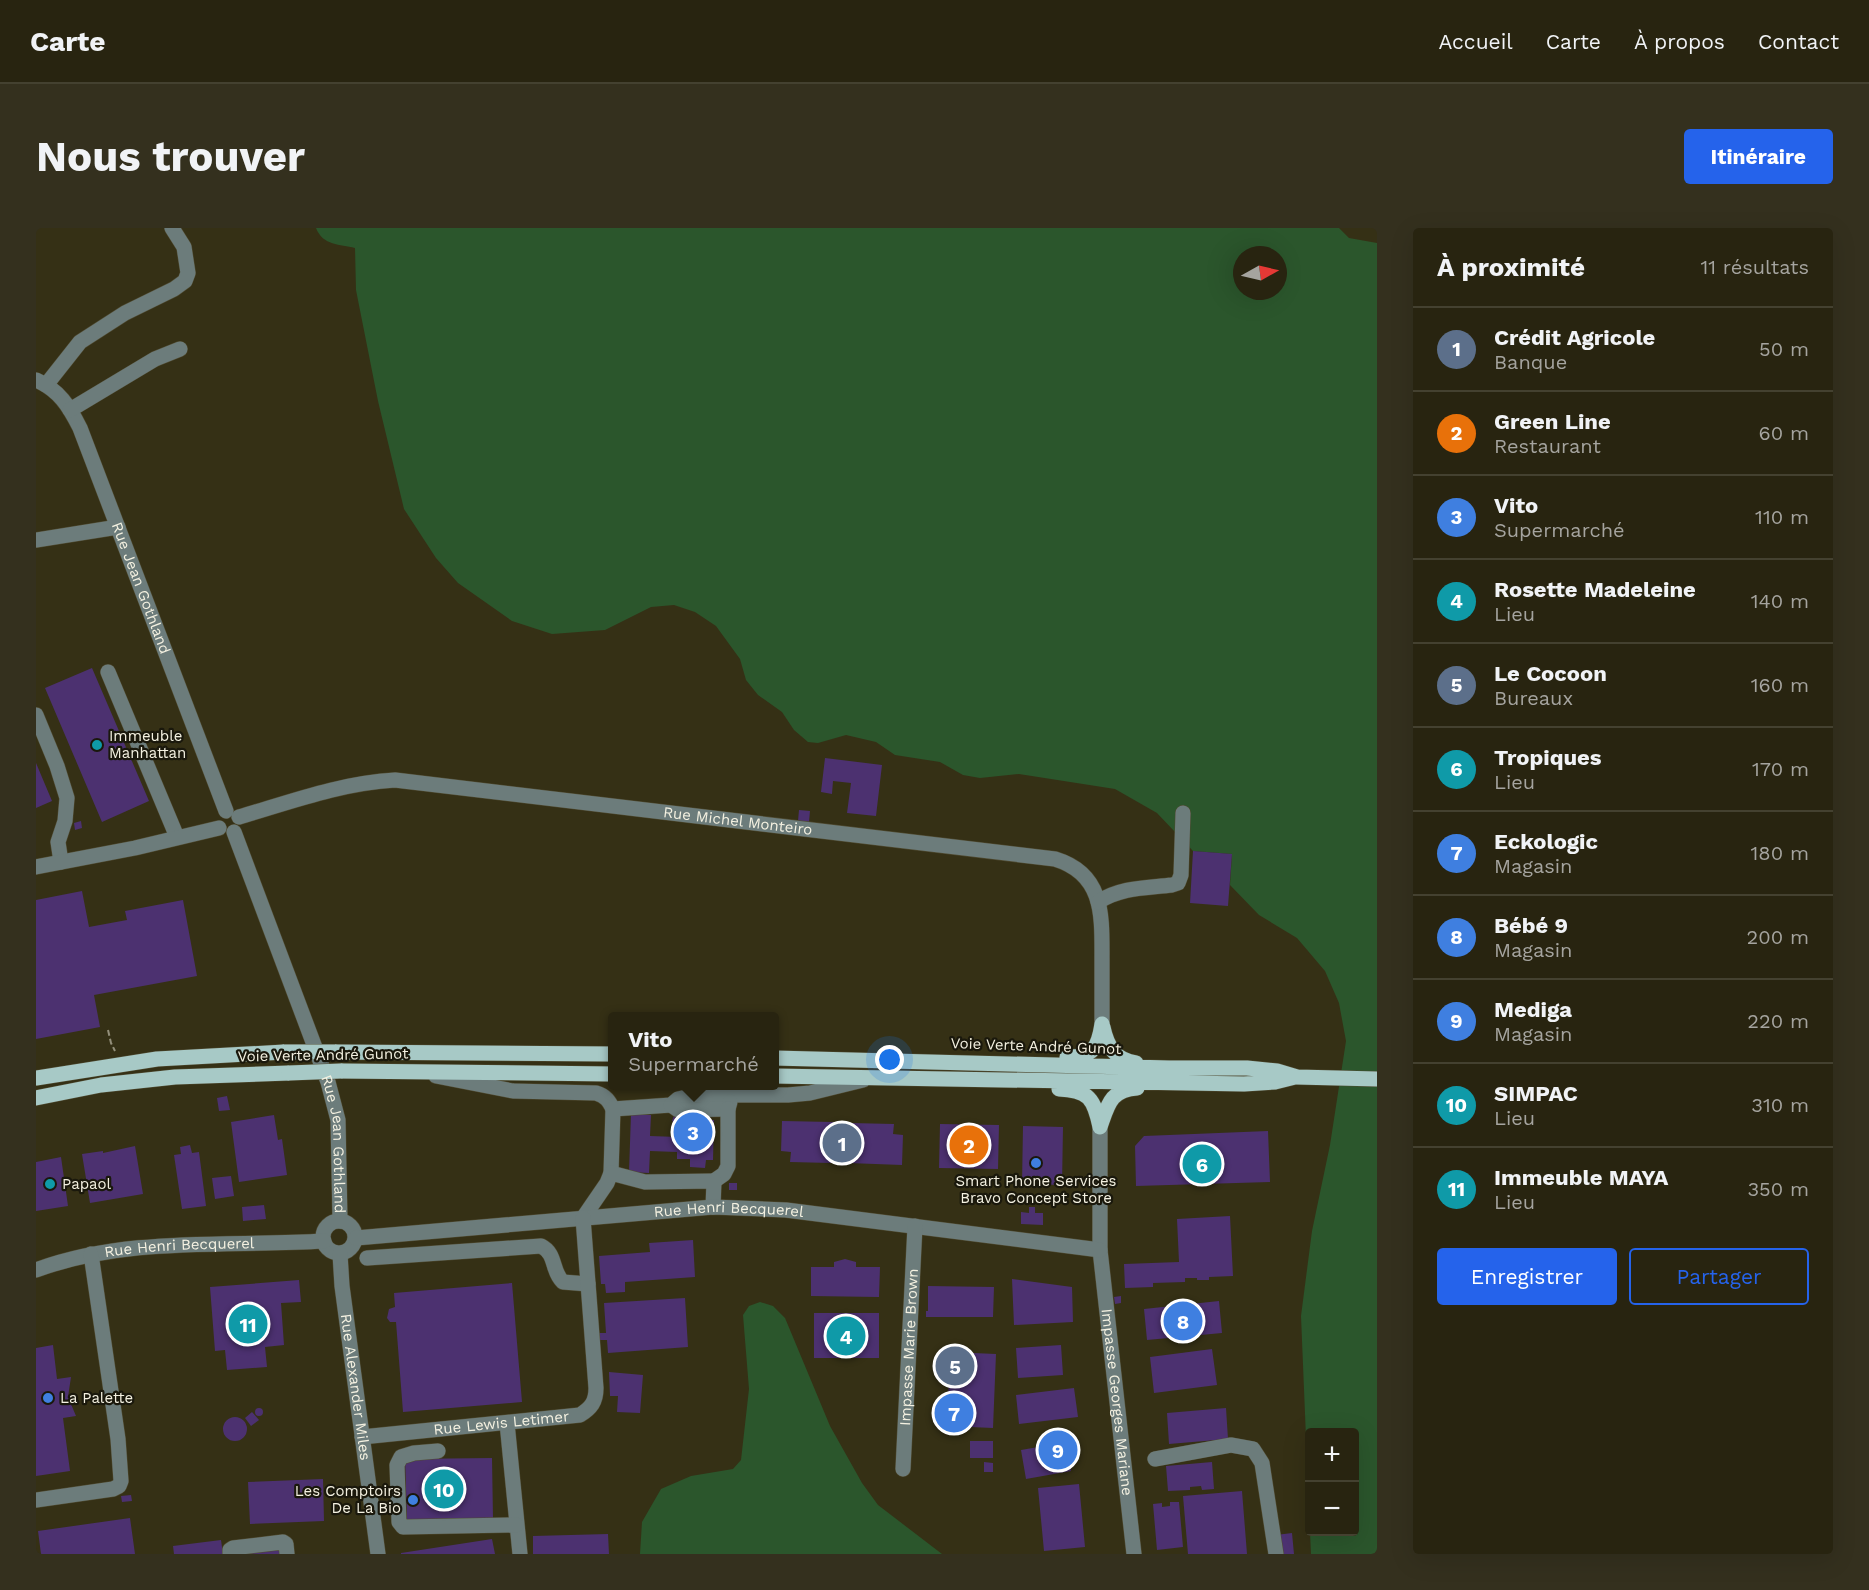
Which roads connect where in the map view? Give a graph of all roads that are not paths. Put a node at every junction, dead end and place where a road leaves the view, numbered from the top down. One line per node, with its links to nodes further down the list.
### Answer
1 (172, 228): 3 (street)
2 (180, 349): 4 (street)
3 (41, 382): 4 (street, Rue Jean Gothland)
4 (70, 410): 5 (street, Rue Jean Gothland)
5 (118, 527): 6 (street); 10 (street, Rue Jean Gothland)
6 (36, 540)
7 (108, 672): 12 (street)
8 (36, 715): 13 (street)
9 (1183, 813): 15 (street)
10 (232, 814): 11 (street); 15 (street, Rue Michel Monteiro)
11 (227, 830): 12 (street); 38 (street, Rue Jean Gothland)
12 (177, 837): 13 (street)
13 (61, 862): 14 (street)
14 (36, 867)
15 (1098, 902): 16 (street, Rue Michel Monteiro)
16 (1102, 1024): 19 (main road); 20 (main road)
17 (608, 1054): 26 (main road, Voie Verte André Gunot, bridge)
18 (779, 1058): 19 (main road, Voie Verte André Gunot)
19 (976, 1062): 20 (main road, Voie Verte André Gunot)
20 (1169, 1068): 25 (main road, Voie Verte André Gunot)
21 (418, 1072): 22 (main road, Voie Verte André Gunot); 30 (main road, Voie Verte André Gunot, bridge); 32 (street)
22 (608, 1074)
23 (779, 1076): 24 (main road, Voie Verte André Gunot)
24 (872, 1077): 27 (main road, Voie Verte André Gunot); 31 (street)
25 (1297, 1077): 28 (main road, Voie Verte André Gunot); 29 (main road, Voie Verte André Gunot)
26 (36, 1078)
27 (970, 1078): 29 (main road, Voie Verte André Gunot); 33 (main road)
28 (1377, 1078)
29 (1177, 1083): 33 (main road)
30 (36, 1098)
31 (731, 1103): 32 (street); 35 (street)
32 (613, 1109): 34 (street)
33 (1100, 1127): 42 (street, Impasse Georges Mariane)
34 (611, 1173): 35 (street); 37 (street)
35 (714, 1181): 36 (street)
36 (713, 1207): 37 (street, Rue Henri Becquerel); 39 (street, Rue Henri Becquerel)
37 (583, 1218): 40 (street, Rue Henri Becquerel); 47 (street, Rue Lewis Letimer)
38 (340, 1221): 40 (street); 41 (street)
39 (915, 1227): 42 (street, Rue Henri Becquerel); 52 (street, Impasse Marie Brown)
40 (356, 1238): 44 (street)
41 (324, 1241): 43 (street, Rue Henri Becquerel); 44 (street)
42 (1100, 1250): 59 (street, Impasse Georges Mariane)
43 (91, 1254): 46 (street, Rue Henri Becquerel); 53 (street)
44 (340, 1254): 49 (street, Rue Alexander Miles)
45 (367, 1258): 47 (street)
46 (36, 1270)
47 (588, 1284): 48 (street, Rue Lewis Letimer)
48 (507, 1423): 49 (street, Rue Lewis Letimer); 54 (street)
49 (362, 1437): 57 (street, Rue Alexander Miles)
50 (438, 1451): 54 (street)
51 (1155, 1459): 60 (street)
52 (903, 1468)
53 (36, 1500)
54 (516, 1525): 58 (street)
55 (230, 1554): 56 (street)
56 (287, 1554)
57 (378, 1554)
58 (519, 1554)
59 (1134, 1554)
60 (1276, 1554)

